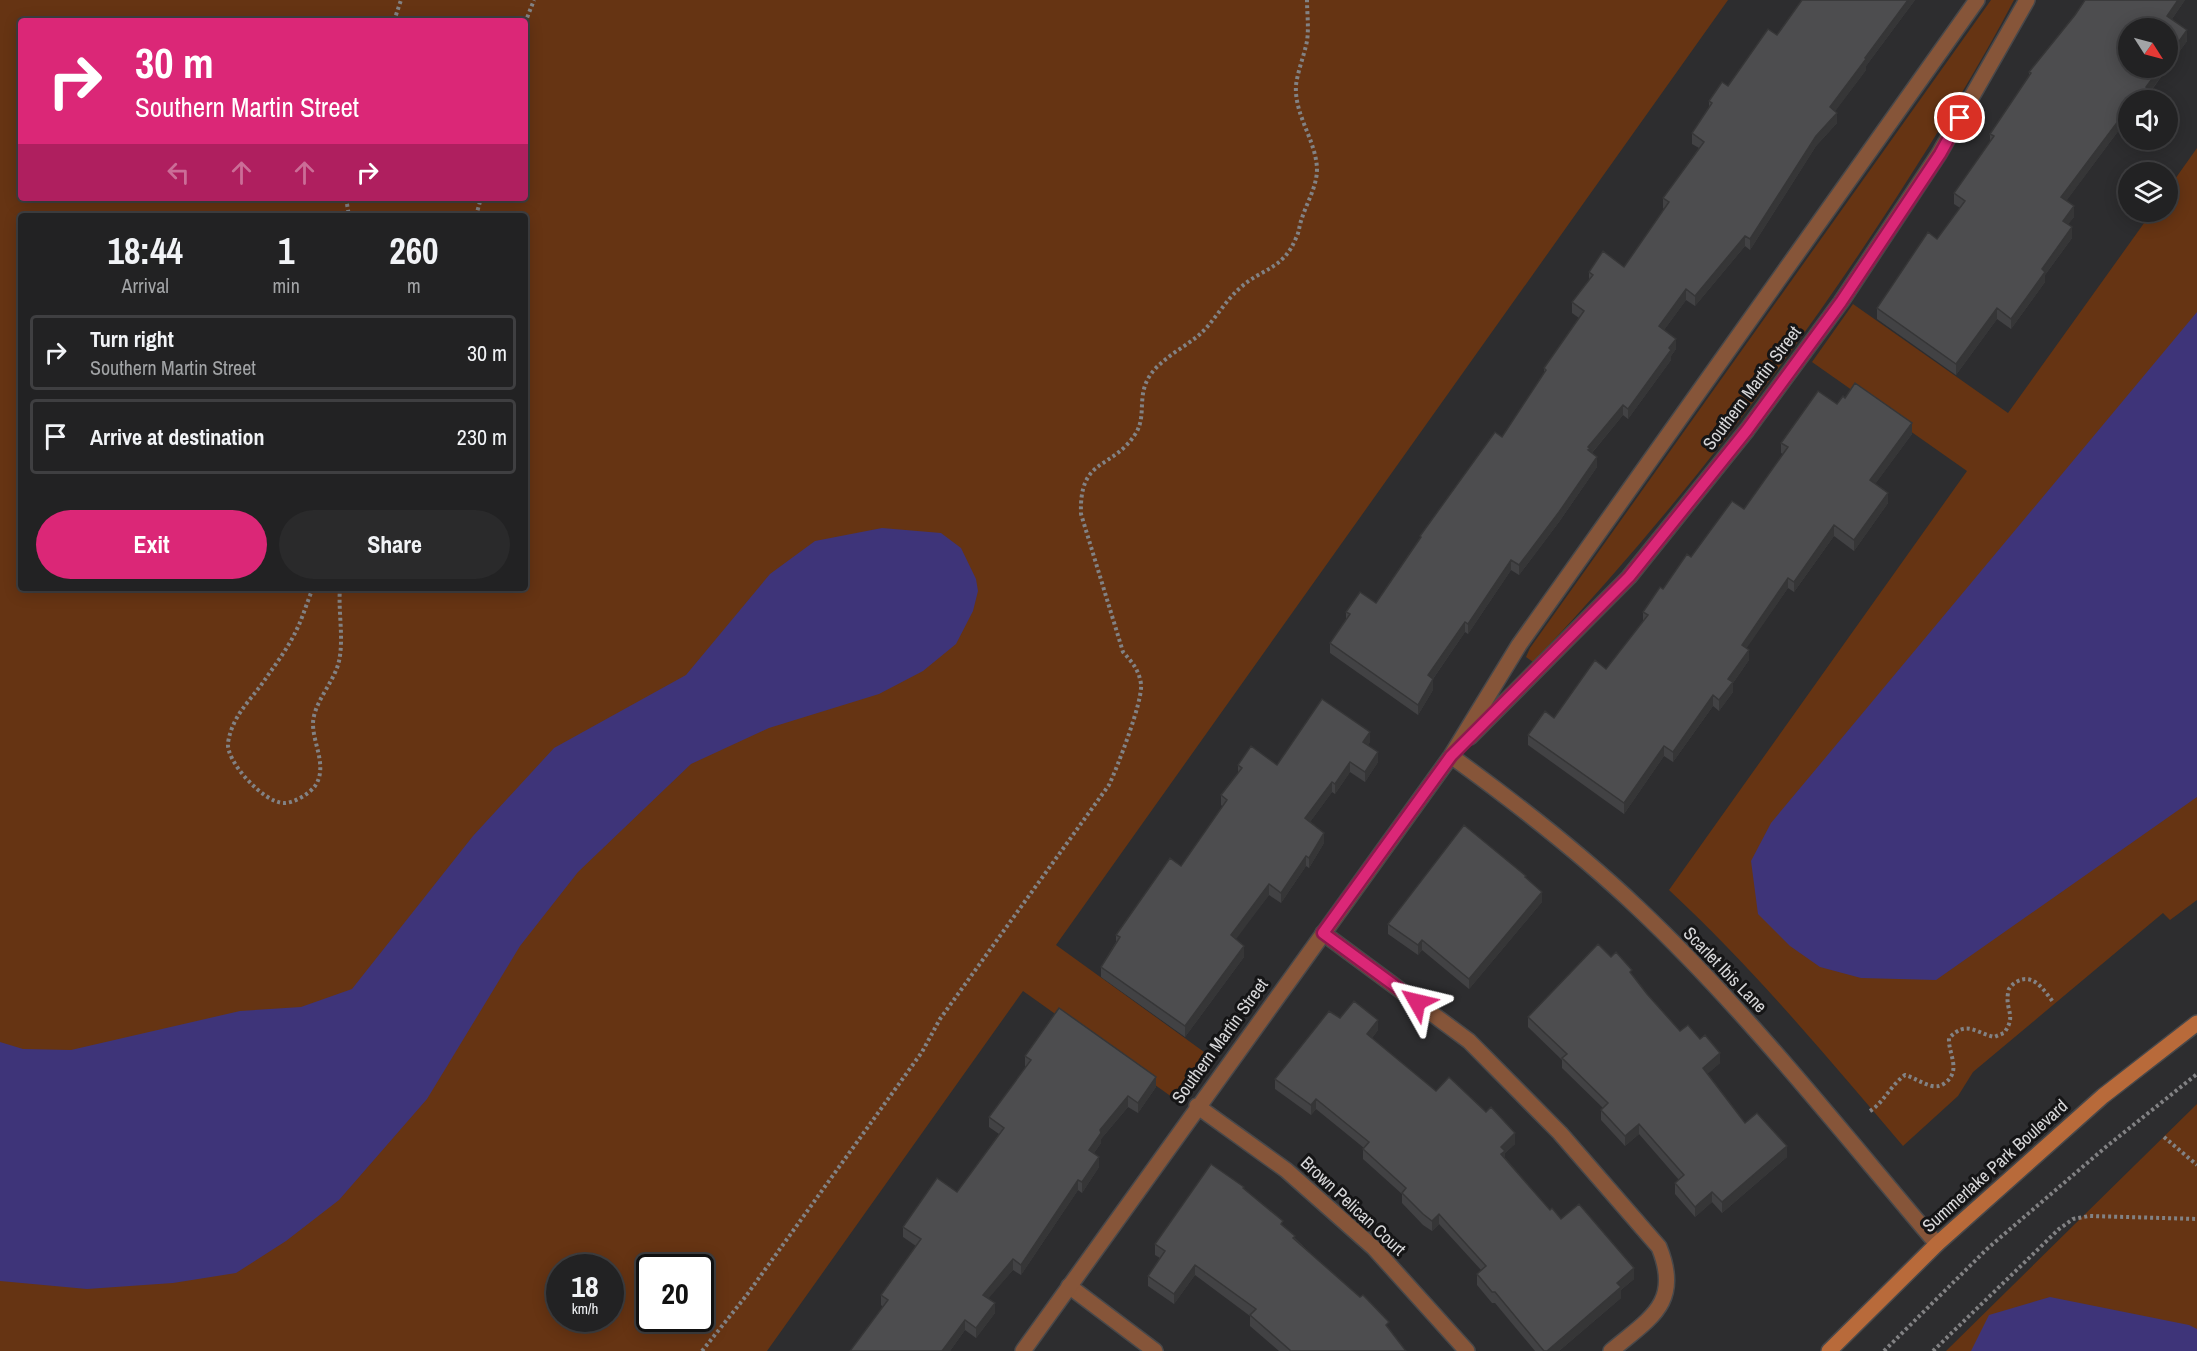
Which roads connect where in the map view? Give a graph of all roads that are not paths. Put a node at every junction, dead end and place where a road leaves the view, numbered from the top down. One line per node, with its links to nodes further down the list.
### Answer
1 (1977, 0): 3 (street, Southern Martin Street)
2 (2027, 0): 3 (street, Southern Martin Street)
3 (1451, 756): 4 (street, Southern Martin Street); 7 (street, Scarlet Ibis Lane)
4 (1323, 933): 6 (street, Southern Martin Street); 12 (street)
5 (2197, 1023): 7 (main road, Summerlake Park Boulevard)
6 (1197, 1107): 8 (street, Southern Martin Street); 11 (street, Brown Pelican Court)
7 (1937, 1244): 13 (main road, Summerlake Park Boulevard)
8 (1069, 1286): 9 (street, Southern Martin Street); 10 (street)
9 (1023, 1351)
10 (1155, 1351)
11 (1467, 1351)
12 (1611, 1351)
13 (1829, 1351)

